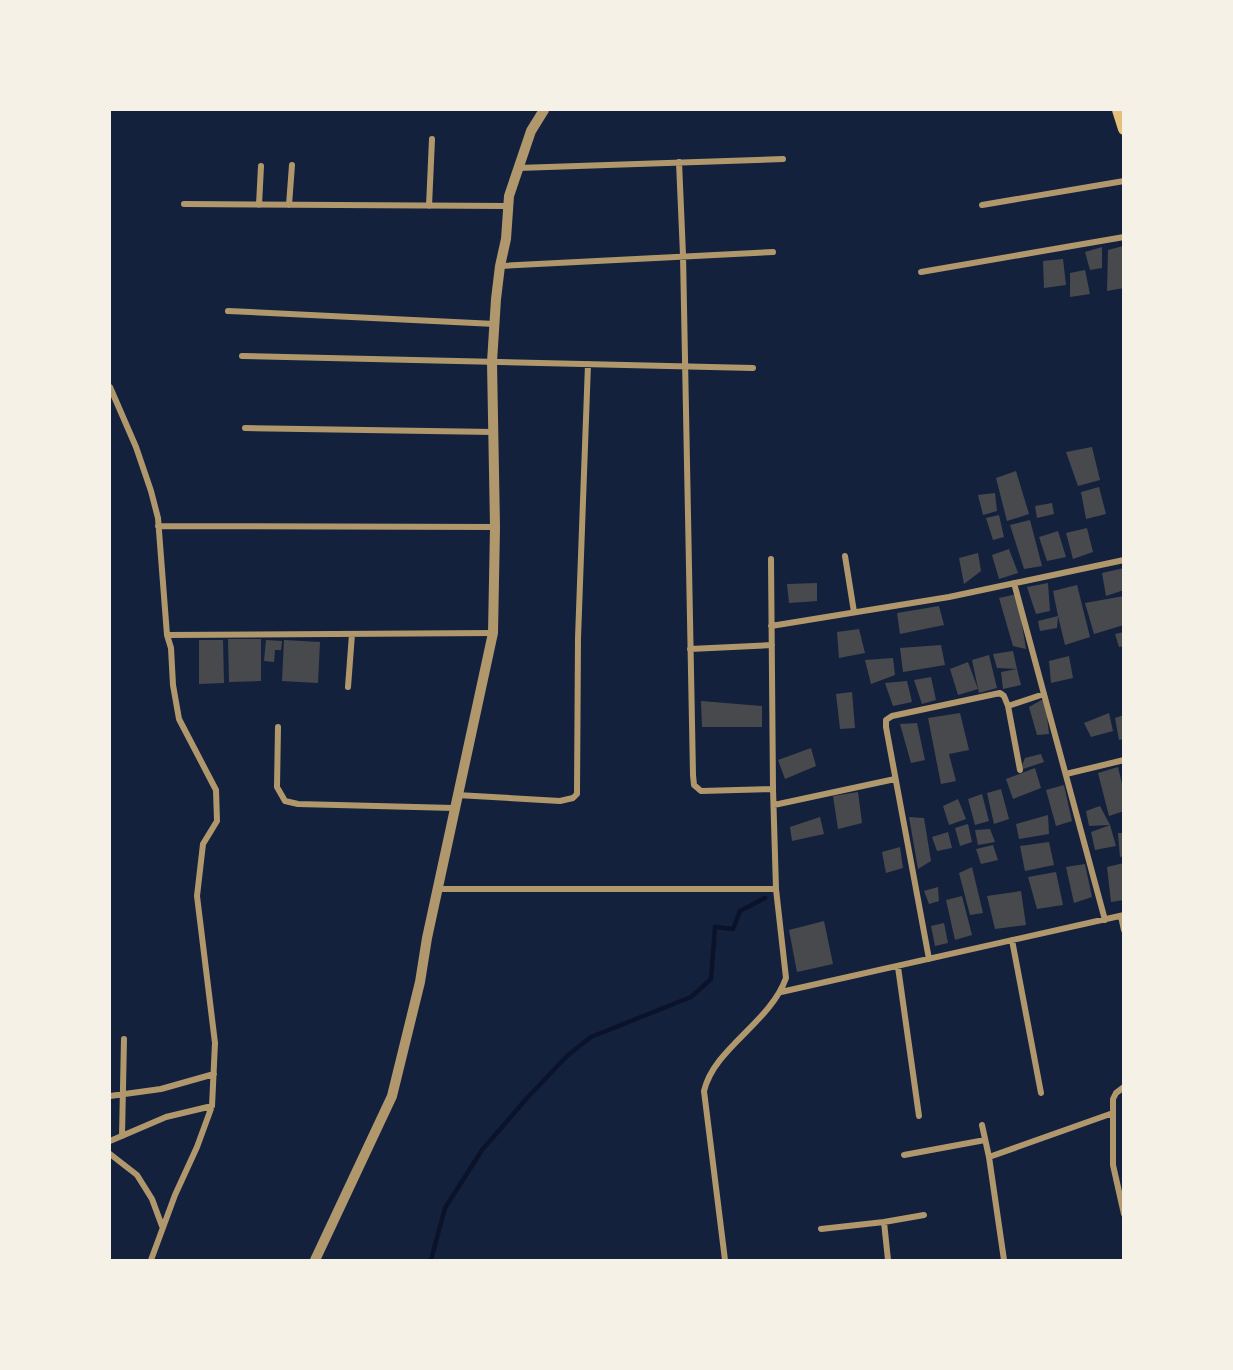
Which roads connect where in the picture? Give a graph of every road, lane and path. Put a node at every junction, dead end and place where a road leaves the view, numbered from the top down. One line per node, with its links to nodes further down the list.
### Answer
1 (544, 110): 9 (street)
2 (1118, 110): 3 (main road)
3 (1124, 129)
4 (432, 139): 15 (street)
5 (783, 159): 6 (street)
6 (679, 162): 9 (street); 19 (street)
7 (291, 165): 13 (street)
8 (261, 166): 12 (street)
9 (518, 168): 16 (street)
10 (1124, 181): 14 (street)
11 (184, 204): 12 (street)
12 (259, 205): 13 (street)
13 (289, 205): 15 (street)
14 (982, 205)
15 (429, 206): 16 (street)
16 (508, 206): 20 (street)
17 (1124, 237): 21 (street)
18 (772, 252): 19 (street)
19 (683, 255): 20 (street); 27 (street)
20 (500, 266): 23 (street)
21 (921, 272)
22 (228, 311): 23 (street)
23 (495, 324): 25 (street)
24 (242, 356): 25 (street)
25 (492, 362): 26 (street); 31 (street)
26 (588, 364): 27 (street); 54 (street)
27 (684, 366): 28 (street); 44 (street)
28 (753, 368)
29 (110, 387): 32 (street)
30 (245, 428): 31 (street)
31 (493, 432): 33 (street)
32 (158, 526): 33 (street); 42 (street)
33 (495, 527): 40 (street)
34 (845, 556): 38 (street)
35 (771, 559): 39 (street)
36 (1124, 560): 37 (street)
37 (1014, 584): 38 (street); 46 (street)
38 (854, 612): 39 (street)
39 (771, 626): 43 (street)
40 (493, 633): 41 (street); 54 (street)
41 (352, 634): 42 (street); 45 (street)
42 (167, 635): 67 (street)
43 (772, 645): 44 (street); 53 (street)
44 (690, 649): 53 (street)
45 (348, 687)
46 (1044, 694): 47 (street); 51 (street)
47 (1008, 706): 50 (street); 52 (street)
48 (278, 727): 56 (street)
49 (1124, 760): 51 (street)
50 (1020, 770)
51 (1066, 774): 60 (street)
52 (895, 779): 55 (street); 63 (street)
53 (773, 789): 55 (street)
54 (457, 795): 56 (street)
55 (774, 805): 58 (street)
56 (454, 808): 57 (street)
57 (438, 889): 58 (street); 88 (street)
58 (776, 889): 65 (street)
59 (1122, 916): 60 (street); 61 (street)
60 (1105, 920): 62 (street)
61 (1124, 930)
62 (1012, 940): 63 (street); 69 (street)
63 (929, 959): 64 (street)
64 (898, 967): 65 (street); 74 (street)
65 (781, 992): 89 (street)
66 (124, 1039): 70 (street)
67 (214, 1074): 70 (street); 72 (street)
68 (1124, 1087): 73 (street)
69 (1041, 1093)
70 (123, 1095): 71 (street); 76 (street)
71 (110, 1096)
72 (212, 1106): 76 (street); 85 (street)
73 (1113, 1113): 81 (street); 82 (street)
74 (919, 1116)
75 (982, 1125): 77 (street)
76 (122, 1136): 78 (street)
77 (985, 1140): 80 (street); 81 (street)
78 (110, 1141)
79 (110, 1154): 85 (street)
80 (904, 1155)
81 (989, 1157): 91 (street)
82 (1124, 1214)
83 (924, 1215): 84 (street)
84 (884, 1222): 86 (street); 90 (street)
85 (162, 1226): 87 (street)
86 (821, 1229)
87 (151, 1260)
88 (315, 1260)
89 (725, 1260)
90 (888, 1260)
91 (1004, 1260)

